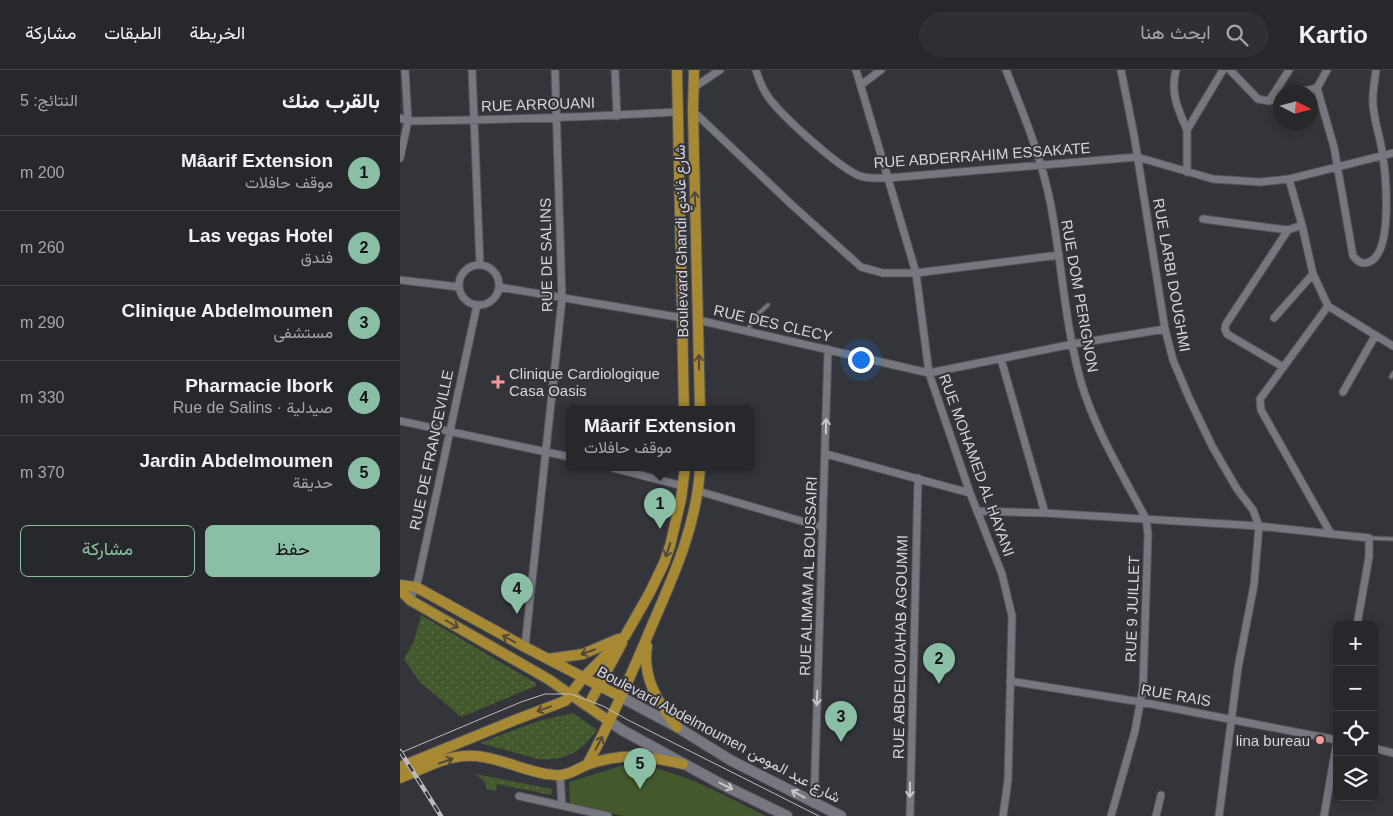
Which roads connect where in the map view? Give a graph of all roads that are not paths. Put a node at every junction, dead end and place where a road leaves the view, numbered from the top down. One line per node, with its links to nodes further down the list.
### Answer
1 (405, 70): 32 (street)
2 (472, 70): 33 (street)
3 (555, 70): 31 (street, RUE DE SALINS)
4 (616, 70): 29 (street)
5 (678, 70): 28 (main road, Boulevard Ghandi شارع غاندي)
6 (694, 70): 23 (main road, Boulevard Ghandi شارع غاندي)
7 (720, 70): 23 (street)
8 (756, 70): 42 (street, RUE ABDERRAHIM ESSAKATE)
9 (856, 70): 21 (street, RUE MOHAMED AL HAYANI)
10 (881, 70): 21 (street)
11 (1006, 70): 39 (street, RUE DOM PERIGNON)
12 (1121, 70): 37 (street, RUE LARBI DOUGHMI)
13 (1176, 70): 34 (street)
14 (1223, 70): 34 (street)
15 (1230, 70): 20 (street)
16 (1243, 70): 20 (street)
17 (1289, 70): 26 (street)
18 (1326, 70): 22 (street)
19 (1376, 70): 36 (street)
20 (1238, 78): 26 (street)
21 (861, 85): 42 (street, RUE MOHAMED AL HAYANI)
22 (1318, 86)
23 (693, 88): 27 (main road, Boulevard Ghandi شارع غاندي)
24 (1318, 91): 40 (street)
25 (1273, 100): 26 (street)
26 (1269, 101)
27 (693, 111): 49 (street); 60 (main road, Boulevard Ghandi شارع غاندي, one-way to 27)
28 (677, 112): 29 (street, RUE ARROUANI); 58 (main road, Boulevard Ghandi شارع غاندي)
29 (617, 116): 31 (street, RUE ARROUANI)
30 (400, 118): 32 (street, RUE ARROUANI)
31 (556, 118): 33 (street, RUE ARROUANI); 54 (street, RUE DE SALINS)
32 (408, 120): 33 (street, RUE ARROUANI); 38 (street)
33 (474, 120): 48 (street)
34 (1186, 130): 41 (street)
35 (1393, 153): 36 (street)
36 (1383, 155): 40 (street); 40 (street)
37 (1137, 157): 39 (street, RUE ABDERRAHIM ESSAKATE); 41 (street); 61 (street, RUE LARBI DOUGHMI)
38 (400, 158)
39 (1042, 164): 42 (street, RUE ABDERRAHIM ESSAKATE); 47 (street, RUE DOM PERIGNON)
40 (1336, 167): 43 (street)
41 (1187, 172): 43 (street)
42 (888, 178): 49 (street, RUE MOHAMED AL HAYANI)
43 (1289, 179): 45 (street)
44 (1203, 219): 46 (street)
45 (1302, 225): 46 (street); 50 (street)
46 (1288, 230): 68 (street)
47 (1059, 255): 49 (street); 64 (street, RUE DOM PERIGNON)
48 (480, 265): 52 (street); 53 (street)
49 (916, 273): 69 (street, RUE MOHAMED AL HAYANI)
50 (1313, 274): 57 (street); 59 (street)
51 (400, 280): 52 (street)
52 (459, 287): 55 (street)
53 (499, 287): 54 (street); 55 (street)
54 (562, 299): 58 (street); 75 (street, RUE DE SALINS)
55 (477, 305): 74 (street, RUE DE FRANCEVILLE)
56 (768, 305): 62 (lane)
57 (1328, 306): 63 (street); 68 (street)
58 (683, 318): 71 (main road, Boulevard Ghandi شارع غاندي)
59 (1274, 318)
60 (698, 320): 62 (street, RUE DES CLECY); 72 (main road, Boulevard Ghandi شارع غاندي, one-way to 60)
61 (1165, 329): 64 (street); 88 (street, RUE LARBI DOUGHMI)
62 (747, 331): 66 (street, RUE DES CLECY)
63 (1376, 336): 65 (street); 70 (street)
64 (1073, 344): 67 (street); 87 (street, RUE DOM PERIGNON)
65 (1393, 346)
66 (828, 350): 69 (street, RUE DES CLECY); 76 (street, RUE ALIMAM AL BOUSSAIRI, one-way to 66)
67 (1001, 358): 69 (street); 86 (street)
68 (1283, 367): 90 (street)
69 (929, 373): 84 (street, RUE MOHAMED AL HAYANI)
70 (1343, 392)
71 (684, 406)
72 (700, 406)
73 (400, 421): 74 (street)
74 (449, 431): 75 (street); 94 (street, RUE DE FRANCEVILLE)
75 (547, 450): 77 (street); 100 (street, RUE DE SALINS)
76 (826, 454): 81 (street); 89 (street, RUE ALIMAM AL BOUSSAIRI)
77 (566, 456)
78 (625, 471): 82 (street)
79 (685, 471): 82 (main road)
80 (700, 471): 83 (main road)
81 (918, 478): 84 (street); 128 (street, RUE ABDELOUAHAB AGOUMMI, one-way to 128)
82 (683, 486): 99 (main road, one-way to 99)
83 (698, 491): 89 (street); 98 (main road)
84 (970, 493): 85 (street, RUE MOHAMED AL HAYANI)
85 (977, 511): 86 (street); 103 (street, RUE MOHAMED AL HAYANI)
86 (1045, 513): 87 (street)
87 (1146, 519): 88 (street); 107 (street, RUE 9 JUILLET)
88 (1259, 526): 90 (street); 109 (street)
89 (822, 527): 123 (street, RUE ALIMAM AL BOUSSAIRI, one-way to 123)
90 (1331, 534): 91 (street)
91 (1369, 538): 92 (lane); 97 (street)
92 (1393, 539)
93 (400, 585): 94 (main road)
94 (416, 587): 96 (street, RUE DE FRANCEVILLE); 100 (main road, Boulevard Abdelmoumen شارع عبد المومن, one-way to 94)
95 (400, 590): 96 (main road)
96 (410, 600): 105 (main road, one-way to 105)
97 (1358, 621)
98 (648, 635): 106 (main road); 111 (main road)
99 (625, 636): 101 (main road, one-way to 101); 102 (main road); 104 (main road)
100 (525, 648): 101 (main road, Boulevard Abdelmoumen شارع عبد المومن)
101 (548, 659): 102 (main road, Boulevard Abdelmoumen شارع عبد المومن)
102 (583, 678): 104 (main road, Boulevard Abdelmoumen شارع عبد المومن); 105 (main road)
103 (1010, 682): 107 (street, RUE RAIS); 129 (street, RUE MOHAMED AL HAYANI)
104 (599, 685): 106 (main road, Boulevard Abdelmoumen شارع عبد المومن); 108 (main road)
105 (571, 694): 108 (main road); 118 (main road, one-way to 118)
106 (621, 697): 110 (main road); 111 (main road, Boulevard Abdelmoumen شارع عبد المومن)
107 (1141, 702): 109 (street, RUE RAIS); 130 (street, RUE 9 JUILLET)
108 (588, 706): 110 (main road)
109 (1231, 718): 112 (street, RUE RAIS); 132 (street)
110 (609, 721): 116 (main road, one-way to 110); 117 (main road)
111 (677, 726): 123 (main road, Boulevard Abdelmoumen شارع عبد المومن, one-way to 111)
112 (1333, 739)
113 (1378, 749): 114 (street)
114 (1393, 753)
115 (1334, 756): 133 (street)
116 (587, 764): 117 (main road); 119 (main road)
117 (683, 764): 126 (main road, one-way to 126)
118 (400, 767)
119 (560, 776): 120 (main road, one-way to 119); 124 (street)
120 (400, 778)
121 (1161, 795): 131 (street)
122 (519, 796): 124 (street)
123 (814, 803): 127 (main road, Boulevard Abdelmoumen شارع عبد المومن)
124 (562, 805): 125 (street)
125 (608, 816)
126 (787, 816)
127 (841, 816)
128 (910, 816)
129 (1003, 816)
130 (1110, 816)
131 (1156, 816)
132 (1219, 816)
133 (1324, 816)

